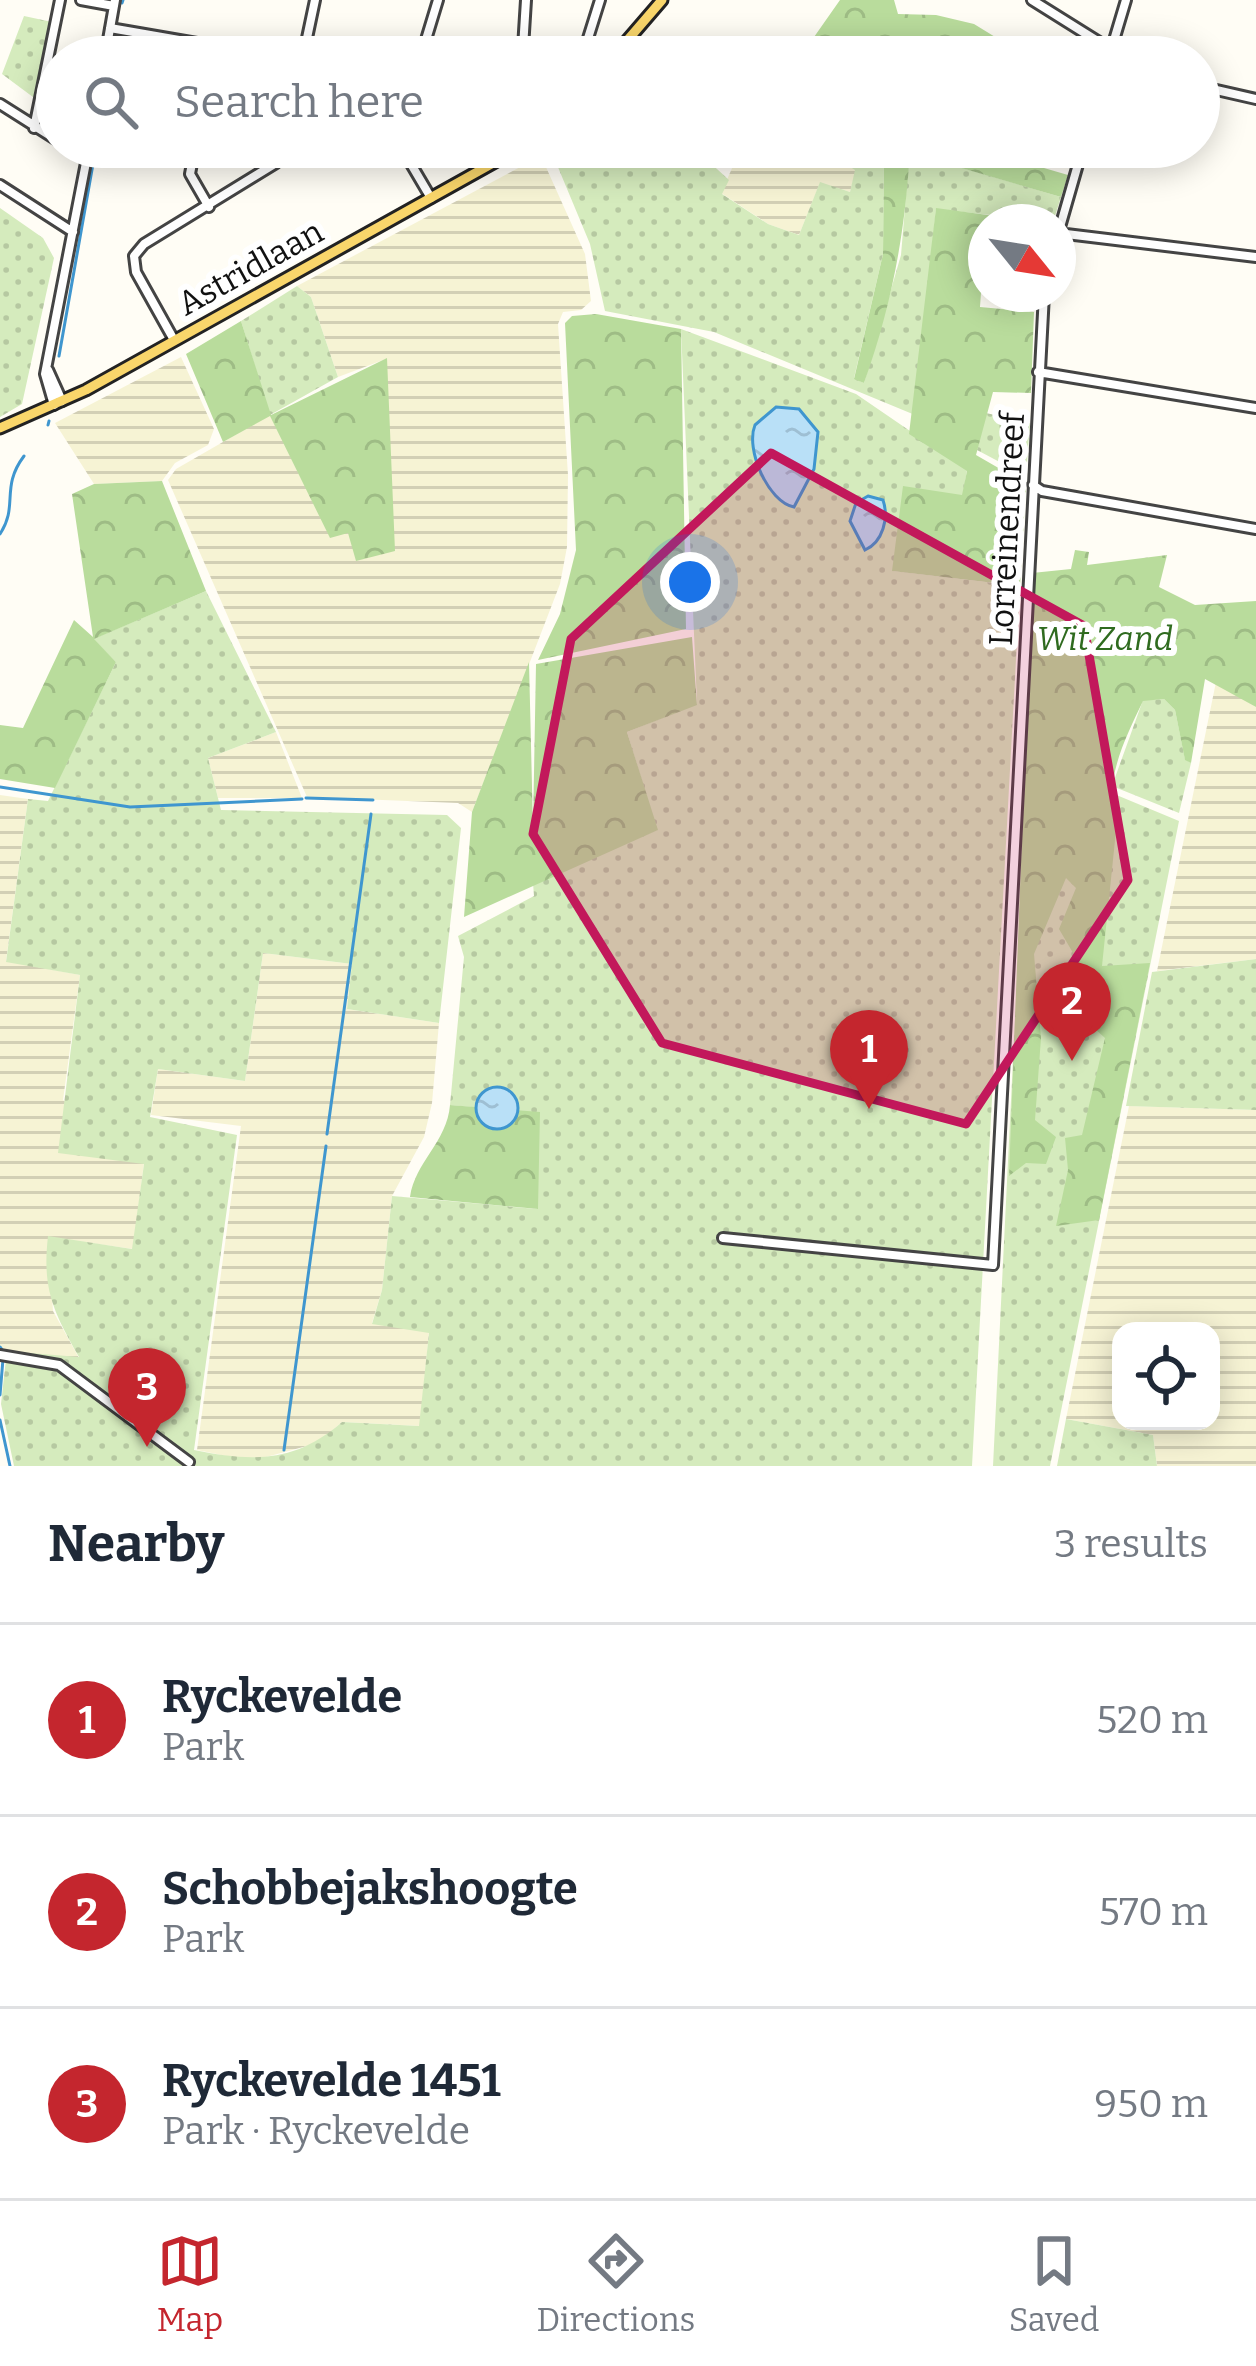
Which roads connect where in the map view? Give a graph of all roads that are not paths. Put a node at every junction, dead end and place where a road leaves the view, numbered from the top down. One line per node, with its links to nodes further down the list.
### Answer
1 (59, 0): 12 (street)
2 (81, 0): 10 (street)
3 (315, 0): 15 (street)
4 (438, 0): 16 (street)
5 (526, 0): 17 (street)
6 (600, 0): 18 (street)
7 (662, 0): 19 (main road)
8 (1032, 0): 20 (street)
9 (1126, 0): 21 (street)
10 (114, 3): 11 (street)
11 (110, 28): 13 (street); 14 (street)
12 (52, 36)
13 (109, 36)
14 (156, 36)
15 (307, 36)
16 (425, 36)
17 (524, 36)
18 (589, 36)
19 (631, 36)
20 (1085, 36)
21 (1115, 36)
22 (1220, 91): 23 (street)
23 (1256, 99)
24 (0, 104): 26 (street)
25 (36, 118): 26 (street)
26 (34, 128)
27 (85, 168): 37 (street)
28 (191, 168): 36 (street)
29 (268, 168): 36 (street)
30 (413, 168): 34 (street)
31 (485, 168): 34 (main road, Astridlaan)
32 (1077, 168): 35 (street)
33 (0, 184): 37 (street)
34 (431, 198): 41 (main road, Astridlaan)
35 (1066, 204)
36 (209, 207): 41 (street)
37 (73, 232): 43 (street)
38 (1076, 235): 39 (street)
39 (1256, 256)
40 (1043, 312): 42 (street, Lorreinendreef)
41 (173, 340): 43 (main road, Astridlaan)
42 (1038, 372): 44 (street); 46 (street, Lorreinendreef)
43 (58, 403): 45 (main road, Astridlaan)
44 (1256, 408)
45 (0, 428)
46 (1032, 484): 47 (street); 48 (street, Lorreinendreef)
47 (1256, 530)
48 (723, 1238)
49 (0, 1355): 50 (street)
50 (189, 1462)

